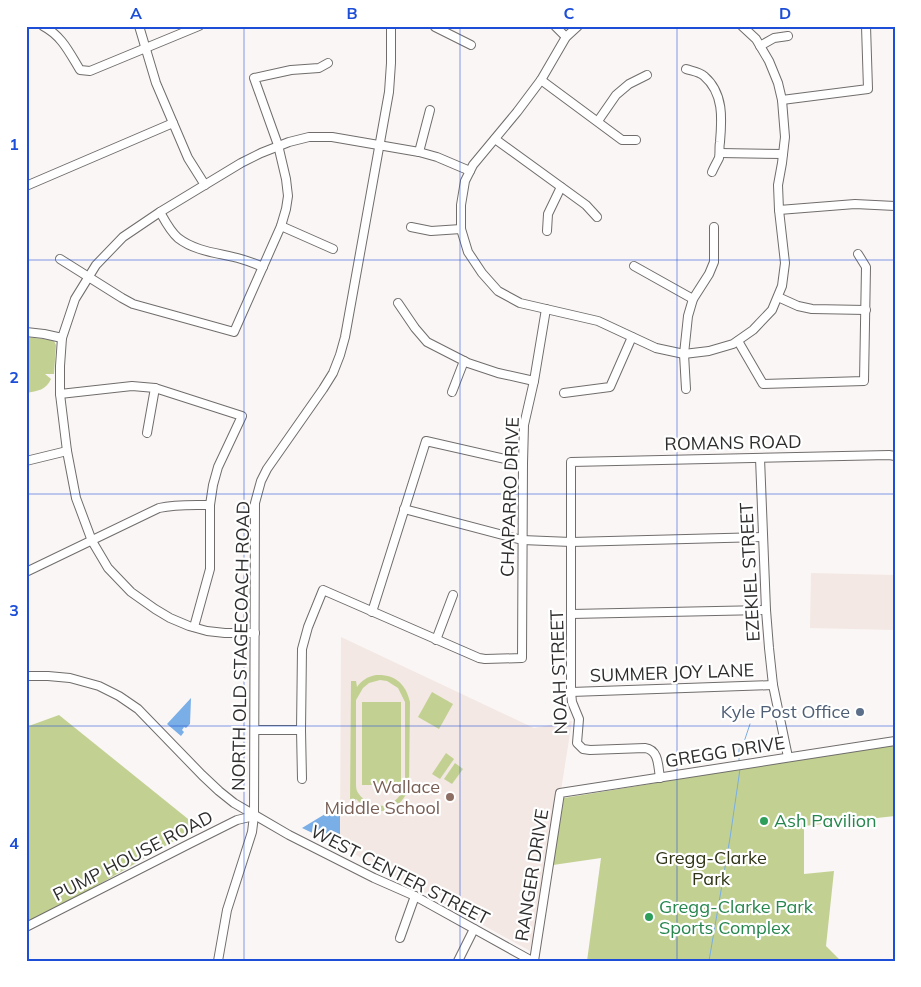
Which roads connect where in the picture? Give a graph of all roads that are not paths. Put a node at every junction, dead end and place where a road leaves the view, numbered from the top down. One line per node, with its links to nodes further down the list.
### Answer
1 (43, 26): 14 (street)
2 (139, 26): 14 (street)
3 (199, 26): 14 (street)
4 (391, 26): 26 (street, NORTH OLD STAGECOACH ROAD)
5 (435, 26): 12 (street)
6 (554, 26): 11 (street)
7 (578, 26): 11 (street)
8 (742, 26): 13 (street)
9 (866, 26): 19 (street)
10 (788, 36): 13 (street)
11 (566, 37): 18 (street)
12 (471, 45)
13 (760, 46): 19 (street)
14 (146, 49): 22 (street)
15 (328, 63): 25 (street)
16 (686, 69): 28 (street)
17 (647, 74): 21 (street)
18 (541, 80): 21 (street); 23 (street)
19 (782, 100): 29 (street)
20 (430, 110): 27 (street)
21 (598, 121): 24 (street)
22 (174, 124): 32 (street); 33 (street)
23 (495, 139): 30 (street); 34 (street)
24 (636, 140)
25 (278, 146): 26 (street); 32 (street); 39 (street)
26 (380, 146): 27 (street); 86 (street, NORTH OLD STAGECOACH ROAD)
27 (419, 152): 30 (street)
28 (720, 153): 29 (street); 31 (street)
29 (783, 154): 36 (street)
30 (470, 171): 42 (street)
31 (712, 172)
32 (205, 185): 37 (street)
33 (26, 186)
34 (561, 187): 38 (street); 43 (street)
35 (895, 206): 36 (street)
36 (779, 210): 50 (street)
37 (160, 212): 48 (street); 49 (street)
38 (597, 217)
39 (281, 226): 44 (street); 48 (street)
40 (411, 227): 42 (street)
41 (714, 227): 51 (street)
42 (461, 229): 53 (street)
43 (548, 231)
44 (334, 249)
45 (858, 254): 54 (street)
46 (60, 259): 49 (street)
47 (634, 266): 51 (street)
48 (263, 267): 49 (street)
49 (88, 277): 57 (street)
50 (778, 296): 54 (street); 58 (street)
51 (694, 299): 59 (street)
52 (398, 303): 60 (street)
53 (546, 309): 56 (street); 61 (street, CHAPARRO DRIVE)
54 (866, 310): 58 (street)
55 (26, 332): 57 (street)
56 (632, 337): 59 (street); 65 (street)
57 (62, 338): 66 (street)
58 (738, 341): 59 (street)
59 (684, 354): 63 (street)
60 (464, 361): 61 (street); 64 (street)
61 (534, 381): 73 (street, CHAPARRO DRIVE)
62 (155, 388): 66 (street); 67 (street); 74 (street)
63 (686, 389)
64 (452, 392)
65 (564, 393)
66 (60, 394): 68 (street)
67 (147, 433)
68 (67, 451): 71 (street); 78 (street)
69 (895, 456): 70 (street, ROMANS ROAD)
70 (760, 458): 72 (street, ROMANS ROAD); 76 (street, EZEKIEL STREET)
71 (26, 461)
72 (571, 462): 79 (street, NOAH STREET)
73 (523, 463): 75 (street); 77 (street, CHAPARRO DRIVE)
74 (210, 505): 78 (street); 85 (street)
75 (404, 508): 77 (street); 83 (street)
76 (763, 537): 79 (street); 82 (street, EZEKIEL STREET)
77 (522, 540): 79 (street); 87 (street, CHAPARRO DRIVE)
78 (92, 541): 80 (street); 85 (street)
79 (571, 542): 84 (street, NOAH STREET)
80 (26, 572)
81 (453, 595): 87 (street)
82 (766, 610): 84 (street); 89 (street, EZEKIEL STREET)
83 (372, 612): 87 (street); 92 (street)
84 (571, 614): 90 (street, NOAH STREET)
85 (194, 627): 86 (street)
86 (255, 633): 91 (street, NORTH OLD STAGECOACH ROAD)
87 (436, 640)
88 (26, 676): 98 (street, WEST CENTER STREET)
89 (774, 685): 90 (street, SUMMER JOY LANE); 94 (street, EZEKIEL STREET)
90 (572, 692): 95 (street, NOAH STREET)
91 (255, 730): 92 (street); 98 (street, NORTH OLD STAGECOACH ROAD)
92 (301, 730): 96 (street)
93 (895, 741): 94 (street, GREGG DRIVE)
94 (788, 757): 95 (street, GREGG DRIVE)
95 (660, 778): 97 (street, GREGG DRIVE)
96 (302, 779)
97 (560, 794): 103 (street, RANGER DRIVE)
98 (254, 816): 99 (street, WEST CENTER STREET); 100 (street, PUMP HOUSE ROAD); 104 (street, NORTH OLD STAGECOACH ROAD)
99 (415, 896): 101 (street, WEST CENTER STREET); 102 (street)
100 (26, 927)
101 (474, 928): 103 (street, WEST CENTER STREET); 105 (street)
102 (400, 938)
103 (530, 960)
104 (218, 961)
105 (458, 961)

